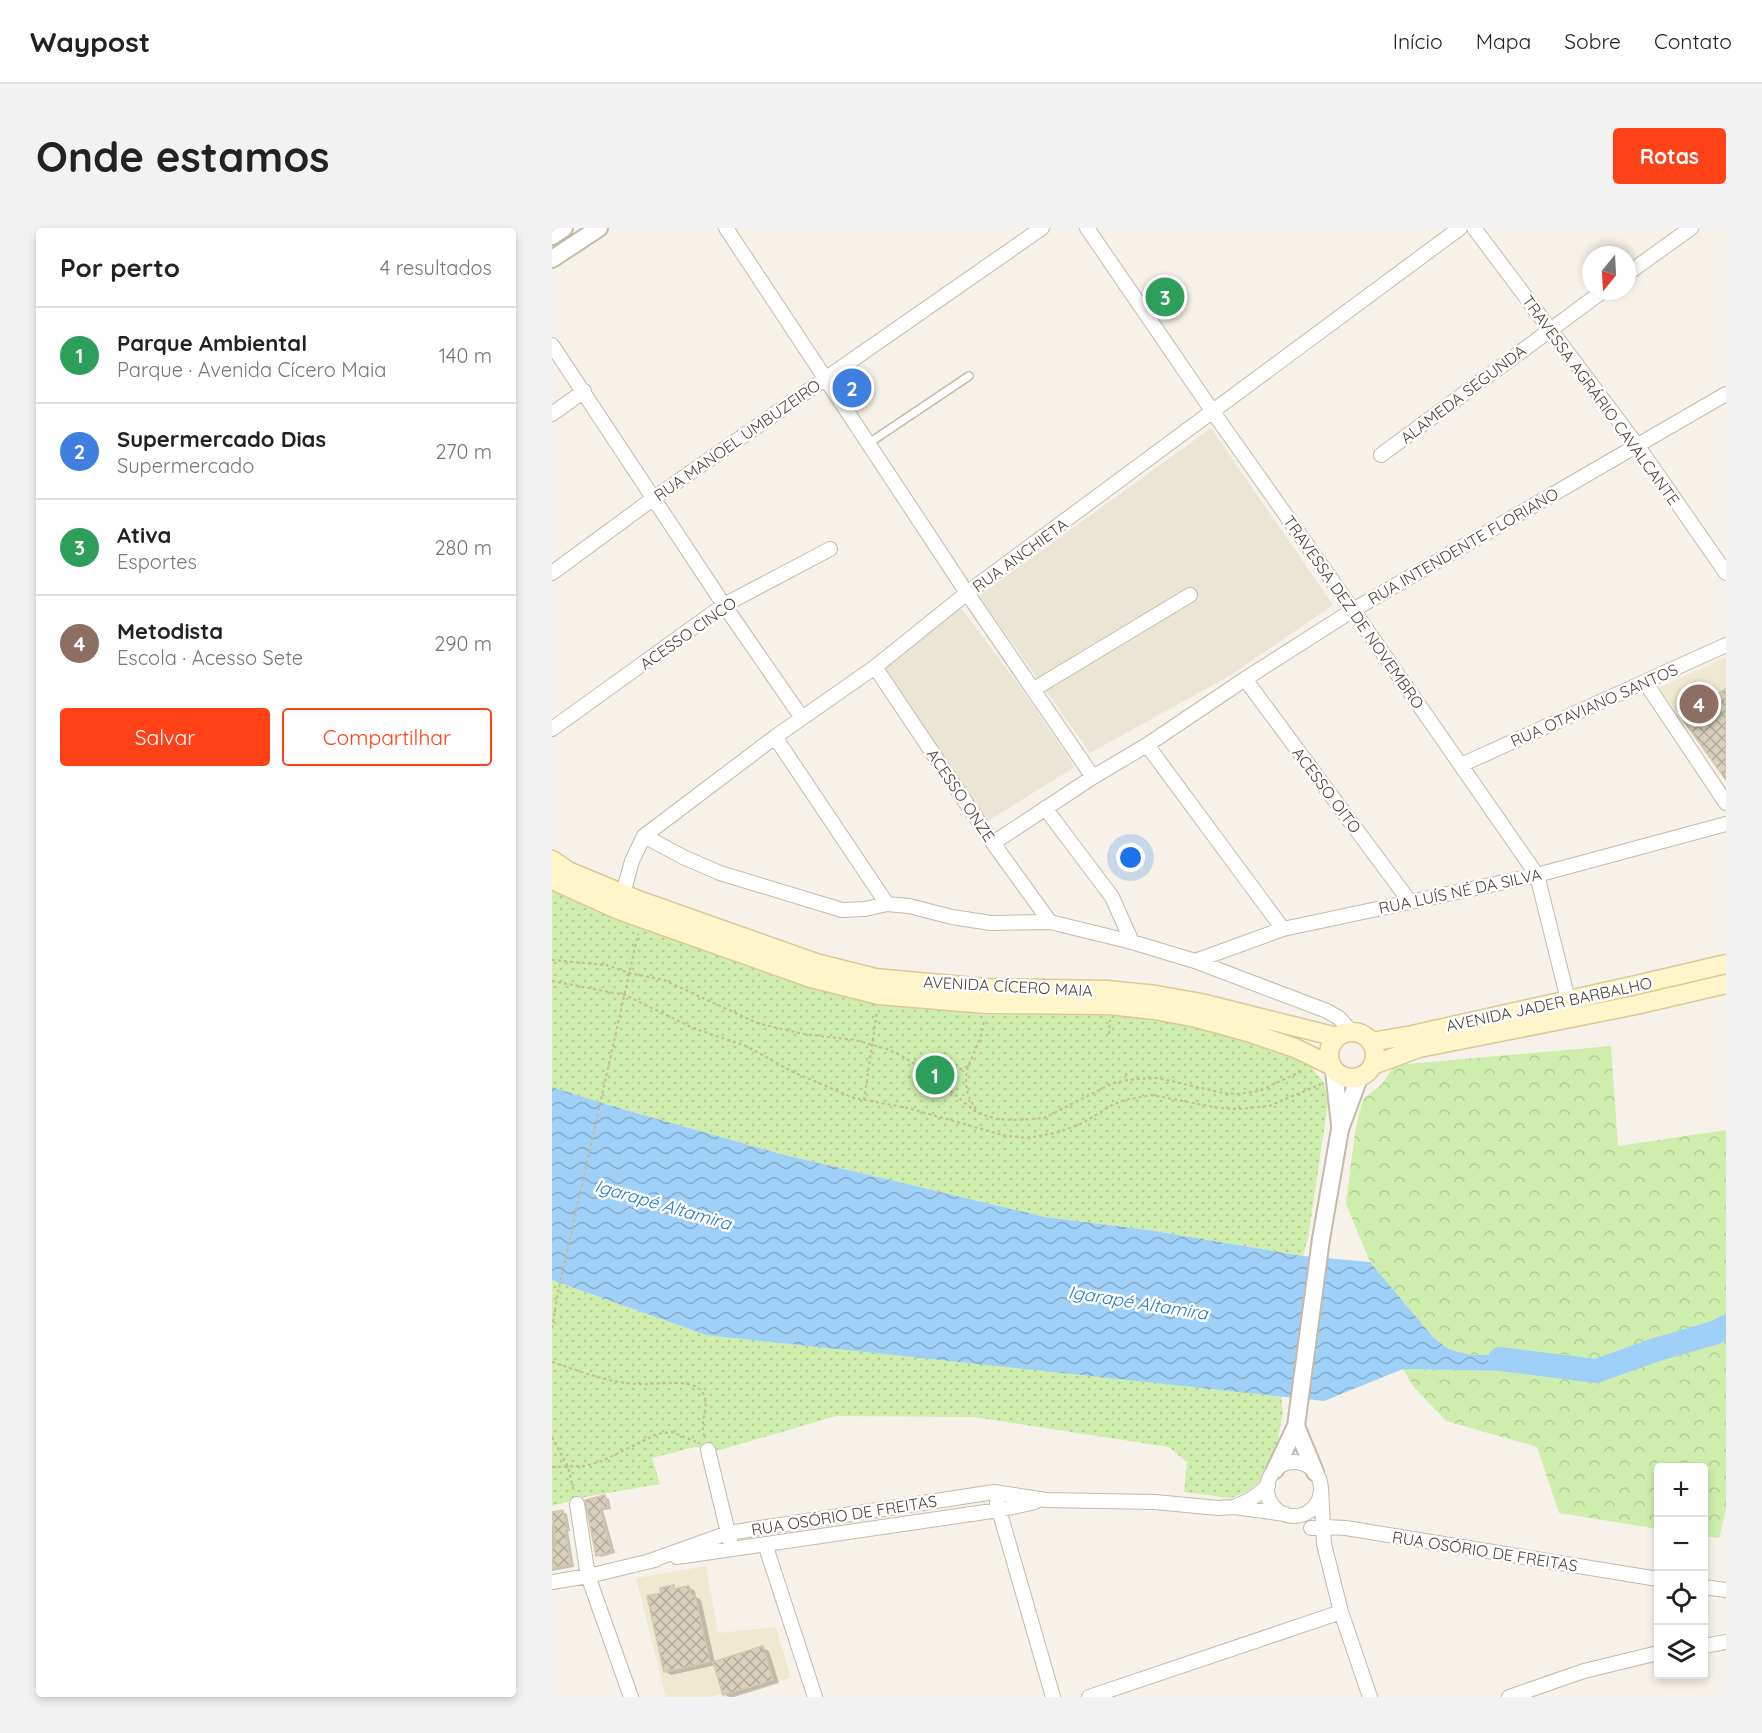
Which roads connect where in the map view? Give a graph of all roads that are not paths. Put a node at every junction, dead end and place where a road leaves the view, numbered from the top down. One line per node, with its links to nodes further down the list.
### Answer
1 (564, 228): 9 (street)
2 (599, 228): 10 (street)
3 (726, 228): 16 (street)
4 (1042, 228): 16 (street, RUA MANOEL UMBUZEIRO)
5 (1087, 228): 19 (street, TRAVESSA DEZ DE NOVEMBRO)
6 (1460, 228): 19 (street, RUA ANCHIETA)
7 (1474, 228): 13 (street, TRAVESSA AGRÁRIO CAVALCANTE)
8 (1691, 228): 11 (street)
9 (552, 236)
10 (552, 259)
11 (1636, 268)
12 (1590, 300): 13 (street, ALAMEDA SEGUNDA)
13 (1550, 329): 22 (street, TRAVESSA AGRÁRIO CAVALCANTE); 23 (street, ALAMEDA SEGUNDA)
14 (552, 345): 17 (street)
15 (969, 376): 21 (lane)
16 (825, 379): 21 (street); 24 (street, RUA MANOEL UMBUZEIRO)
17 (584, 392): 20 (street); 24 (street)
18 (1726, 394): 22 (street, RUA INTENDENTE FLORIANO)
19 (1213, 412): 28 (street, RUA ANCHIETA); 31 (street, TRAVESSA DEZ DE NOVEMBRO)
20 (552, 414)
21 (868, 443): 28 (street)
22 (1637, 445): 27 (street, TRAVESSA AGRÁRIO CAVALCANTE); 31 (street, RUA INTENDENTE FLORIANO)
23 (1381, 455)
24 (654, 498): 26 (street, RUA MANOEL UMBUZEIRO); 30 (street)
25 (830, 549): 30 (street, ACESSO CINCO)
26 (552, 573)
27 (1726, 573)
28 (967, 593): 33 (street, RUA ANCHIETA); 36 (street)
29 (1190, 595): 36 (street)
30 (724, 605): 37 (street); 38 (street, ACESSO CINCO)
31 (1353, 610): 34 (street, RUA INTENDENTE FLORIANO); 41 (street, TRAVESSA DEZ DE NOVEMBRO)
32 (1726, 645): 35 (street, RUA OTAVIANO SANTOS)
33 (875, 667): 37 (street, RUA ANCHIETA); 47 (street, ACESSO ONZE)
34 (1245, 679): 40 (street, RUA INTENDENTE FLORIANO); 52 (street, ACESSO OITO)
35 (1645, 682): 41 (street, RUA OTAVIANO SANTOS); 43 (street)
36 (1034, 689): 42 (street)
37 (802, 718): 39 (street, RUA ANCHIETA)
38 (552, 729)
39 (775, 737): 46 (street, RUA ANCHIETA); 53 (street)
40 (1147, 745): 42 (street, RUA INTENDENTE FLORIANO); 55 (street)
41 (1461, 765): 49 (street, TRAVESSA DEZ DE NOVEMBRO)
42 (1093, 777): 44 (street, RUA INTENDENTE FLORIANO)
43 (1726, 803)
44 (1045, 808): 47 (street, RUA INTENDENTE FLORIANO); 56 (street)
45 (1726, 824): 49 (street, RUA LUÍS NÉ DA SILVA)
46 (644, 836): 51 (street, RUA ANCHIETA); 53 (street)
47 (993, 843): 54 (street, ACESSO ONZE)
48 (552, 860): 51 (main road, AVENIDA CÍCERO MAIA)
49 (1537, 875): 52 (street, RUA LUÍS NÉ DA SILVA); 60 (street, TRAVESSA DEZ DE NOVEMBRO)
50 (552, 879): 51 (main road, AVENIDA CÍCERO MAIA)
51 (621, 902): 62 (main road, AVENIDA CÍCERO MAIA); 65 (main road, AVENIDA CÍCERO MAIA)
52 (1410, 902): 55 (street, RUA LUÍS NÉ DA SILVA)
53 (887, 904): 54 (street)
54 (1050, 922): 56 (street)
55 (1283, 929): 57 (street, RUA LUÍS NÉ DA SILVA)
56 (1132, 942): 57 (street)
57 (1195, 961): 62 (street)
58 (1726, 963): 60 (main road, AVENIDA JADER BARBALHO)
59 (1726, 984): 61 (main road, AVENIDA JADER BARBALHO)
60 (1568, 1000): 61 (street, TRAVESSA DEZ DE NOVEMBRO); 63 (main road, AVENIDA JADER BARBALHO)
61 (1576, 1017): 64 (main road, AVENIDA JADER BARBALHO)
62 (1344, 1034): 63 (main road); 65 (main road)
63 (1371, 1042): 64 (main road)
64 (1373, 1065): 66 (main road)
65 (1330, 1073): 66 (main road); 67 (street)
66 (1359, 1078): 67 (street)
67 (1340, 1129): 68 (street)
68 (1297, 1421): 70 (street); 71 (street)
69 (708, 1449): 81 (street)
70 (1275, 1470): 71 (street); 72 (street)
71 (1315, 1472): 73 (street)
72 (1268, 1486): 77 (street); 79 (street)
73 (1321, 1488): 79 (street); 80 (street)
74 (994, 1492): 75 (street, RUA OSÓRIO DE FREITAS); 78 (street); 81 (street, RUA OSÓRIO DE FREITAS)
75 (1046, 1500): 77 (street, RUA OSÓRIO DE FREITAS); 78 (street, RUA OSÓRIO DE FREITAS)
76 (577, 1504): 85 (street)
77 (1234, 1507): 79 (street, RUA OSÓRIO DE FREITAS)
78 (999, 1510): 82 (street, RUA OSÓRIO DE FREITAS); 96 (street)
79 (1291, 1515): 80 (street)
80 (1317, 1527): 86 (street, RUA OSÓRIO DE FREITAS); 90 (street)
81 (728, 1533): 83 (street); 84 (street, RUA OSÓRIO DE FREITAS)
82 (765, 1544): 83 (street, RUA OSÓRIO DE FREITAS); 95 (street)
83 (732, 1548): 84 (street, RUA OSÓRIO DE FREITAS)
84 (646, 1562): 85 (street, RUA OSÓRIO DE FREITAS)
85 (588, 1576): 87 (street, RUA OSÓRIO DE FREITAS); 94 (street)
86 (1654, 1578)
87 (552, 1582)
88 (1708, 1588): 89 (street)
89 (1726, 1590)
90 (1341, 1612): 97 (street); 98 (street)
91 (1726, 1642): 92 (street)
92 (1708, 1645)
93 (1654, 1654): 99 (street)
94 (631, 1697)
95 (815, 1697)
96 (1053, 1697)
97 (1089, 1697)
98 (1370, 1697)
99 (1509, 1697)

